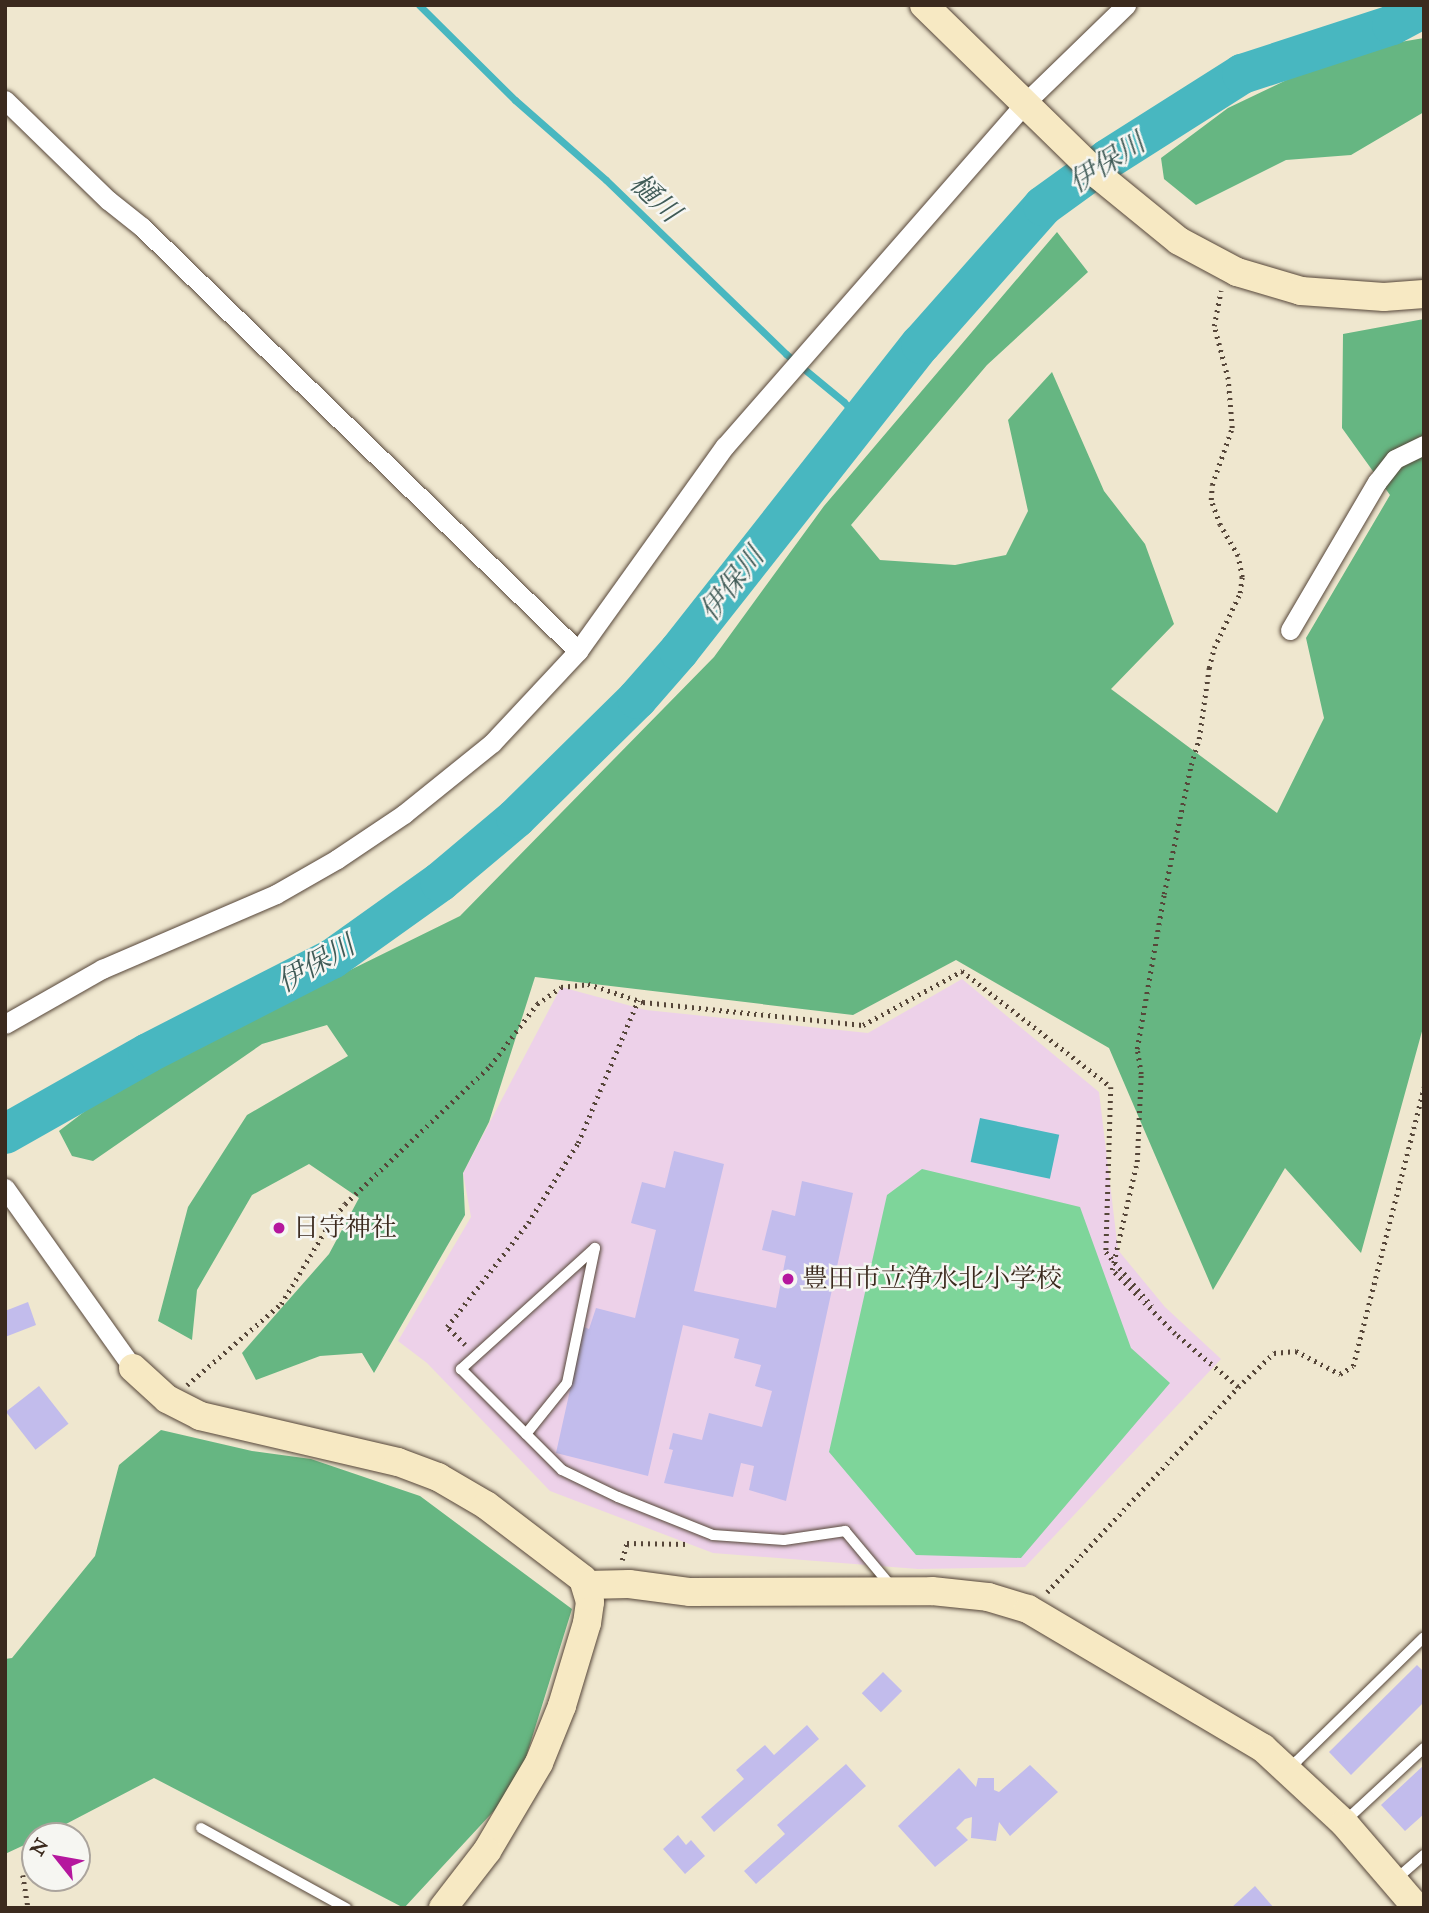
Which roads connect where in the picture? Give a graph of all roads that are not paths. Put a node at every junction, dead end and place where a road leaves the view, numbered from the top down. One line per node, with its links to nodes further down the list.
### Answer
1 (924, 5): 4 (street)
2 (1126, 5): 4 (street)
3 (5, 100): 8 (street)
4 (1031, 110): 5 (street); 8 (street)
5 (1424, 293)
6 (1424, 445): 7 (street)
7 (1290, 630)
8 (578, 651): 9 (street)
9 (5, 1024)
10 (5, 1188): 11 (street)
11 (133, 1368): 13 (street)
12 (526, 1434): 12 (lane); 14 (lane)
13 (586, 1585): 14 (street); 23 (street)
14 (896, 1591): 17 (street)
15 (1424, 1637): 17 (lane)
16 (1424, 1748): 18 (lane)
17 (1291, 1771): 18 (street)
18 (1344, 1823): 21 (street)
19 (201, 1828): 22 (lane)
20 (1424, 1855): 21 (lane)
21 (1395, 1881): 24 (street)
22 (346, 1908)
23 (443, 1908)
24 (1417, 1908)

